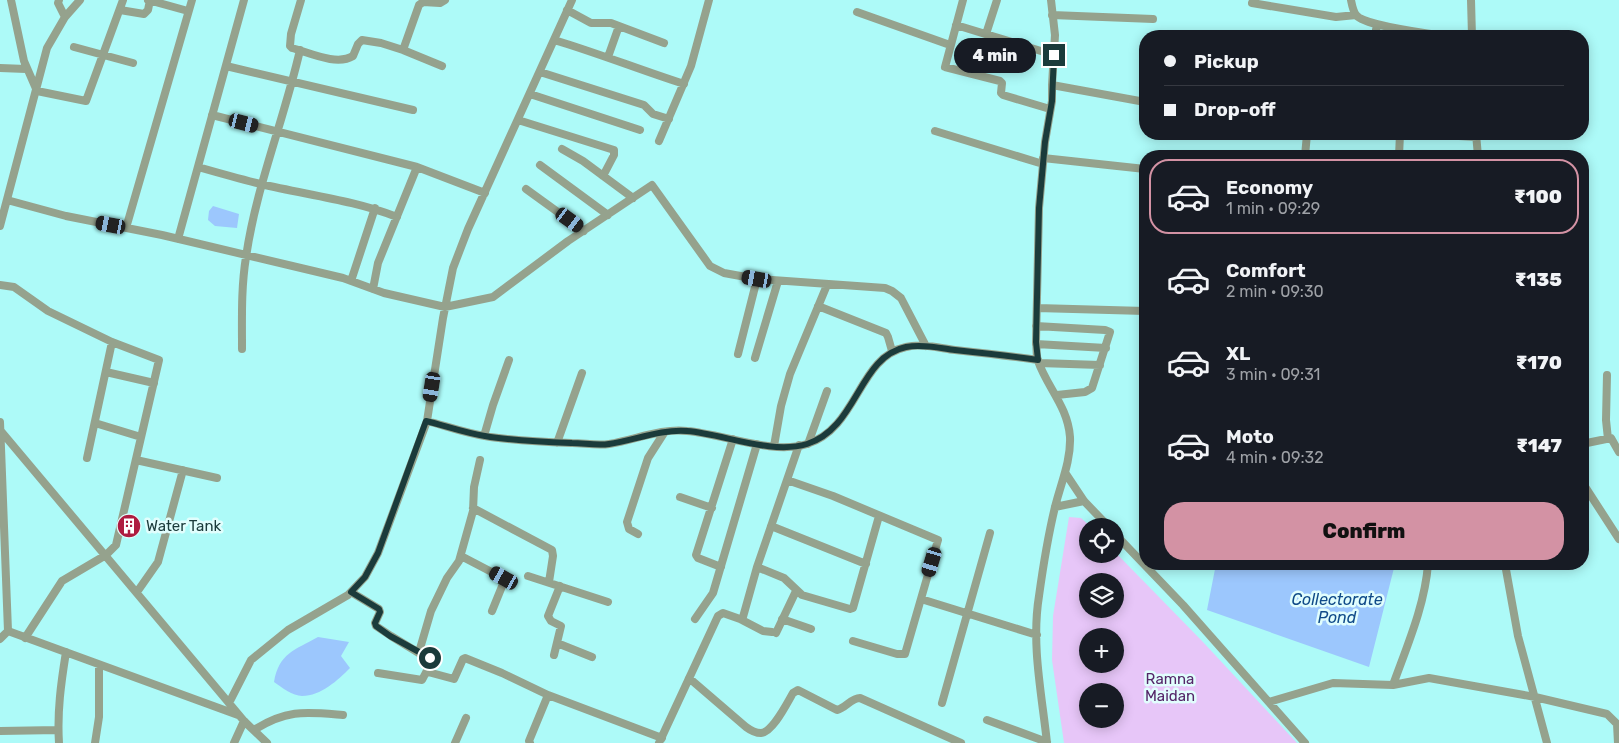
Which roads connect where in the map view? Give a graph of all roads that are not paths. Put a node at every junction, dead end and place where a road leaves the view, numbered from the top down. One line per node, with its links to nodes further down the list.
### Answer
1 (11, 0): 46 (street)
2 (59, 0): 24 (street)
3 (80, 0): 24 (street)
4 (123, 0): 18 (street)
5 (149, 0): 18 (street); 20 (street)
6 (192, 0): 20 (street)
7 (244, 0): 43 (street)
8 (301, 0): 37 (street)
9 (445, 0): 38 (street)
10 (572, 0): 19 (street)
11 (709, 0): 49 (street)
12 (963, 0): 27 (street)
13 (997, 0): 32 (street)
14 (1051, 0): 22 (street)
15 (1351, 0): 23 (street)
16 (1471, 0): 31 (street)
17 (1252, 3): 23 (street)
18 (120, 10): 39 (street)
19 (567, 10): 28 (street); 33 (street)
20 (188, 11): 79 (street)
21 (857, 12): 35 (street)
22 (1052, 15): 25 (street); 40 (street)
23 (1356, 15): 26 (street)
24 (65, 17): 51 (street)
25 (1152, 19)
26 (1377, 24): 29 (street); 30 (street)
27 (956, 25): 32 (street); 35 (street)
28 (619, 26): 34 (street); 41 (street)
29 (1376, 30)
30 (1410, 30)
31 (1472, 30)
32 (986, 34): 40 (street)
33 (554, 40): 41 (street); 47 (street)
34 (664, 43)
35 (950, 46): 54 (street)
36 (74, 47): 39 (street)
37 (300, 50): 38 (street); 48 (street)
38 (403, 50): 44 (street)
39 (102, 55): 42 (street); 51 (street)
40 (1054, 55): 50 (street)
41 (608, 57): 49 (street)
42 (133, 63)
43 (226, 66): 48 (street); 56 (street)
44 (442, 66)
45 (0, 68): 46 (street)
46 (26, 69): 51 (street)
47 (540, 72): 52 (street); 57 (street)
48 (292, 81): 55 (street); 60 (street)
49 (684, 84): 57 (street)
50 (1052, 85): 53 (street); 54 (street)
51 (37, 91): 74 (street)
52 (530, 94): 58 (street); 59 (street)
53 (1139, 101)
54 (1050, 109): 64 (street)
55 (413, 110)
56 (212, 115): 60 (street); 66 (street)
57 (669, 119): 62 (street)
58 (518, 120): 69 (street); 72 (street)
59 (640, 130)
60 (276, 131): 67 (street); 70 (street)
61 (935, 131): 64 (street)
62 (659, 141)
63 (562, 149): 69 (street)
64 (1043, 161): 68 (street); 91 (street)
65 (540, 165): 76 (street)
66 (198, 167): 70 (street); 81 (street)
67 (417, 168): 72 (street); 77 (street)
68 (1139, 169)
69 (603, 176): 73 (street)
70 (262, 184): 75 (street); 82 (street)
71 (526, 189): 80 (street)
72 (485, 193): 90 (street)
73 (633, 198): 76 (street); 83 (street)
74 (7, 200): 78 (street); 79 (street)
75 (374, 208): 77 (street); 84 (street)
76 (608, 215): 80 (street)
77 (397, 217): 88 (street)
78 (0, 226)
79 (126, 228): 81 (street)
80 (584, 231): 90 (street)
81 (178, 239): 82 (street)
82 (246, 256): 84 (street); 98 (street)
83 (757, 279): 85 (street); 100 (street)
84 (351, 281): 88 (street)
85 (778, 281): 86 (street); 101 (street)
86 (827, 284): 89 (street); 96 (street)
87 (0, 285): 94 (street)
88 (373, 289): 90 (street)
89 (818, 306): 99 (street); 124 (street)
90 (445, 307): 111 (street)
91 (1037, 308): 92 (street); 93 (street)
92 (1139, 311)
93 (1036, 326): 95 (street); 97 (street)
94 (112, 342): 105 (street); 108 (street)
95 (1036, 344): 97 (street); 103 (street)
96 (926, 346): 99 (street); 103 (street)
97 (1106, 348): 104 (street)
98 (242, 349)
99 (892, 352): 123 (street)
100 (738, 354)
101 (755, 358)
102 (509, 360): 116 (street)
103 (1038, 361): 104 (street); 110 (street)
104 (1100, 365): 110 (street)
105 (106, 372): 108 (street); 113 (street)
106 (582, 373): 121 (street)
107 (1608, 376): 118 (street)
108 (154, 383): 117 (street)
109 (827, 391): 123 (street)
110 (1057, 395): 131 (street)
111 (426, 421): 116 (street); 161 (street)
112 (0, 422): 114 (street)
113 (95, 423): 117 (street); 127 (street)
114 (0, 430): 147 (street); 170 (street)
115 (664, 433): 119 (street); 121 (street); 144 (street)
116 (484, 436): 121 (street)
117 (141, 437): 128 (street)
118 (1608, 438): 120 (street); 126 (street)
119 (733, 439): 122 (street); 139 (street)
120 (1589, 442)
121 (557, 443)
122 (757, 444): 124 (street); 151 (street)
123 (808, 444): 125 (street)
124 (774, 446): 125 (street)
125 (799, 446): 133 (street)
126 (1619, 452)
127 (87, 458)
128 (136, 460): 130 (street); 147 (street)
129 (480, 460): 138 (street)
130 (183, 470): 132 (street); 160 (street)
131 (1066, 474): 136 (street); 137 (street)
132 (217, 478)
133 (787, 480): 140 (street); 142 (street)
134 (1589, 493): 145 (street)
135 (680, 498): 139 (street)
136 (1084, 501): 137 (street); 141 (street)
137 (1055, 507): 171 (street)
138 (473, 508): 148 (street); 157 (street)
139 (712, 508): 151 (street)
140 (879, 516): 150 (street); 162 (street)
141 (1100, 518)
142 (771, 526): 150 (street); 152 (street)
143 (990, 533): 165 (street)
144 (638, 534)
145 (1619, 539)
146 (1124, 543): 149 (street)
147 (106, 555): 160 (street); 172 (street)
148 (461, 556): 164 (street); 177 (street)
149 (1139, 559)
150 (866, 564): 159 (street)
151 (721, 566): 167 (street)
152 (757, 567): 159 (street); 168 (street)
153 (1149, 570): 187 (street)
154 (1427, 570): 184 (street)
155 (1507, 570): 186 (street)
156 (528, 576): 157 (street)
157 (549, 582): 158 (street)
158 (560, 586): 163 (street); 175 (street)
159 (796, 591): 166 (street)
160 (137, 592): 188 (street)
161 (351, 592): 177 (street); 188 (street)
162 (921, 599): 165 (street); 174 (street)
163 (608, 602)
164 (492, 611)
165 (967, 613): 171 (street); 189 (street)
166 (782, 618): 168 (street); 169 (street)
167 (695, 619)
168 (740, 619): 183 (street)
169 (812, 629)
170 (8, 631): 172 (street); 173 (street)
171 (1037, 635): 198 (street)
172 (26, 638): 176 (street)
173 (0, 639)
174 (853, 641)
175 (557, 643): 178 (street); 179 (street)
176 (66, 652): 180 (street); 194 (street)
177 (419, 652): 181 (street)
178 (554, 654)
179 (592, 656)
180 (99, 664): 191 (street); 200 (street)
181 (428, 672): 182 (street); 185 (street)
182 (378, 673)
183 (689, 678): 197 (street); 205 (street)
184 (1393, 685): 186 (street); 187 (street)
185 (548, 695): 197 (street); 204 (street)
186 (1535, 697): 207 (street); 208 (street)
187 (1269, 702): 206 (street)
188 (230, 703): 191 (street)
189 (942, 704)
190 (343, 715): 195 (street)
191 (242, 718): 195 (street); 201 (street)
192 (466, 718): 203 (street)
193 (986, 720): 198 (street)
194 (58, 730): 196 (street); 199 (street)
195 (254, 730): 202 (street)
196 (0, 731)
197 (660, 740)
198 (1047, 742)
199 (59, 743)
200 (95, 743)
201 (234, 743)
202 (267, 743)
203 (455, 743)
204 (530, 743)
205 (961, 743)
206 (1306, 743)
207 (1547, 743)
208 (1618, 743)

